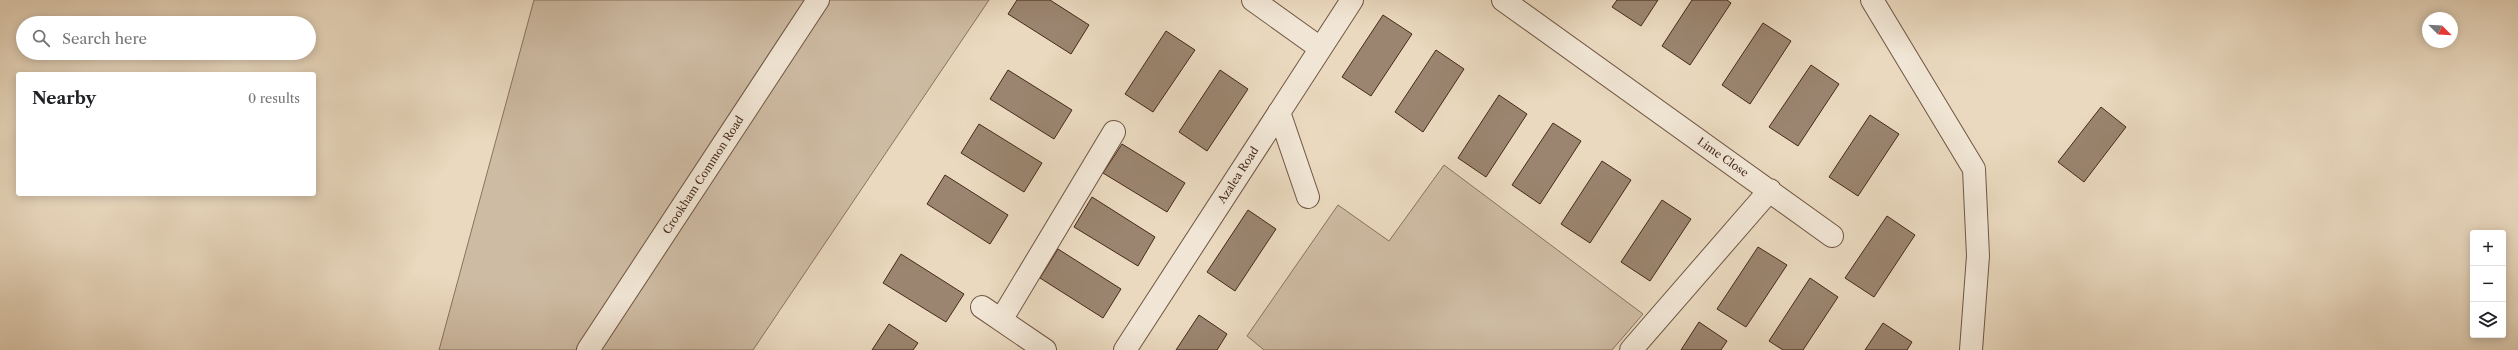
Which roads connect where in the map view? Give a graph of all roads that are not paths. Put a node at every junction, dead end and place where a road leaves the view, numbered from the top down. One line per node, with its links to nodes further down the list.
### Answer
1 (818, 0): 14 (street, Crookham Common Road)
2 (1252, 0): 6 (street)
3 (1352, 0): 6 (street, Azalea Road)
4 (1503, 0): 9 (street, Lime Close)
5 (1872, 0): 18 (street)
6 (1320, 48): 7 (street, Azalea Road)
7 (1279, 112): 10 (street); 16 (street, Azalea Road)
8 (1114, 132): 13 (street)
9 (1770, 190): 11 (street, Lime Close); 17 (street)
10 (1308, 197)
11 (1832, 236)
12 (982, 307): 13 (street)
13 (1001, 320): 15 (street)
14 (588, 350)
15 (1045, 350)
16 (1125, 350)
17 (1631, 350)
18 (1971, 350)

